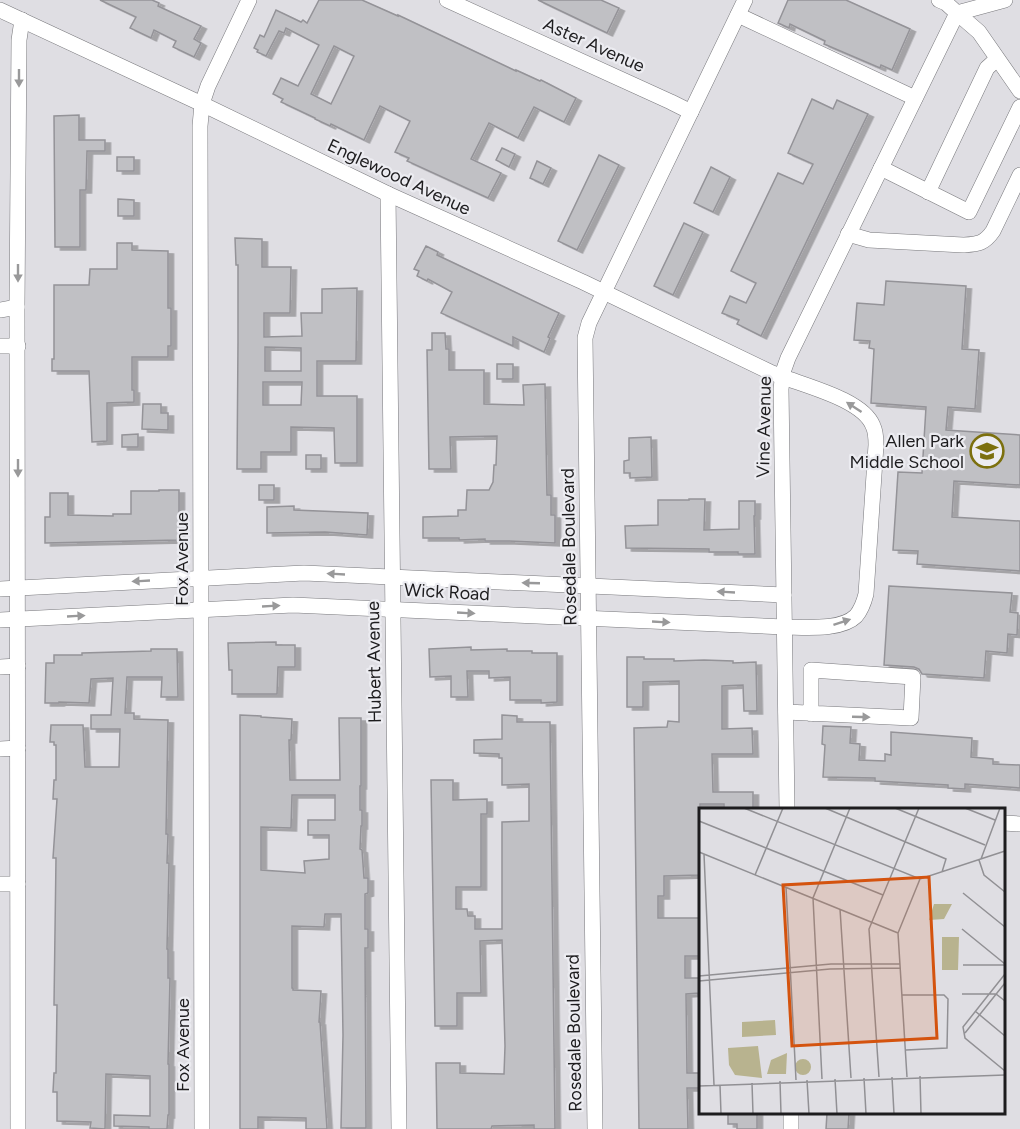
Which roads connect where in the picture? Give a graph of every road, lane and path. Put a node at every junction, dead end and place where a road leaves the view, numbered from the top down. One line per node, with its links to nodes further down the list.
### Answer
1 (249, 0): 13 (street, Fox Avenue)
2 (447, 0): 15 (street, Aster Avenue)
3 (745, 0): 8 (street, Rosedale Boulevard)
4 (939, 0): 7 (street)
5 (1005, 0): 7 (street)
6 (0, 10): 9 (street, Englewood Avenue)
7 (957, 13): 10 (street); 12 (street, Vine Avenue)
8 (738, 15): 12 (street); 15 (street, Rosedale Boulevard)
9 (22, 20): 13 (street, Englewood Avenue); 22 (street, one-way to 22)
10 (997, 59): 11 (street); 18 (street)
11 (1020, 91)
12 (915, 98): 16 (street, Vine Avenue)
13 (202, 104): 19 (street, Englewood Avenue); 27 (street, Fox Avenue)
14 (1020, 107): 18 (street)
15 (691, 112): 21 (street, Rosedale Boulevard)
16 (881, 168): 18 (street); 20 (street, Vine Avenue)
17 (1020, 175): 20 (street)
18 (928, 192)
19 (388, 194): 21 (street, Englewood Avenue); 28 (street, Hubert Avenue)
20 (848, 234): 26 (street, Vine Avenue)
21 (603, 292): 26 (street, Englewood Avenue); 29 (street, Rosedale Boulevard)
22 (17, 307): 23 (street); 25 (street)
23 (0, 310)
24 (0, 346): 25 (street)
25 (18, 346): 30 (street, one-way to 30)
26 (782, 378): 32 (street, Vine Avenue); 38 (street, Englewood Avenue, one-way to 26)
27 (201, 577): 28 (street, Wick Road, one-way to 27); 30 (street, Wick Road, one-way to 30); 33 (street, Fox Avenue)
28 (393, 577): 29 (street, Wick Road, one-way to 28); 34 (street, Hubert Avenue)
29 (589, 586): 32 (street, Wick Road, one-way to 29); 35 (street, Rosedale Boulevard)
30 (18, 588): 31 (street, Wick Road); 36 (street)
31 (0, 589)
32 (784, 595): 38 (street, Vine Avenue)
33 (202, 609): 34 (street, Wick Road, one-way to 34); 36 (street, Wick Road, one-way to 33); 52 (street, Fox Avenue)
34 (393, 609): 35 (street, Wick Road, one-way to 35); 53 (street, Hubert Avenue)
35 (589, 618): 38 (street, Wick Road, one-way to 38); 54 (street, Rosedale Boulevard)
36 (18, 619): 37 (street, Wick Road); 39 (street)
37 (0, 620)
38 (784, 627): 41 (street, Vine Avenue)
39 (18, 666): 40 (street); 43 (street)
40 (0, 667)
41 (786, 712): 42 (street); 45 (street, Vine Avenue)
42 (811, 714): 42 (street, one-way to 42)
43 (18, 748): 44 (street); 49 (street)
44 (0, 749)
45 (787, 808)
46 (1005, 823): 47 (street)
47 (1020, 824)
48 (0, 884): 49 (street)
49 (18, 884): 51 (street)
50 (790, 1114): 55 (street)
51 (18, 1129)
52 (202, 1129)
53 (399, 1129)
54 (595, 1129)
55 (791, 1129)

